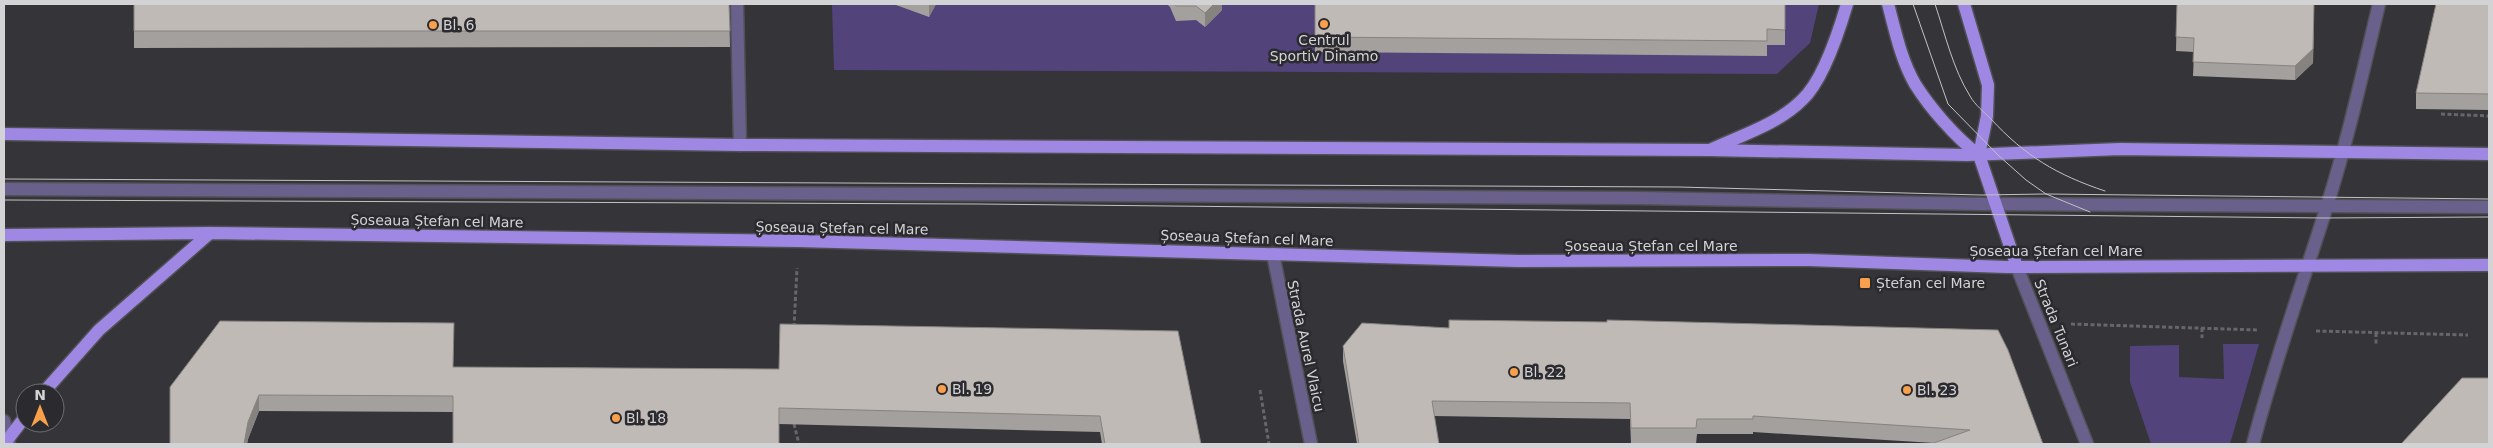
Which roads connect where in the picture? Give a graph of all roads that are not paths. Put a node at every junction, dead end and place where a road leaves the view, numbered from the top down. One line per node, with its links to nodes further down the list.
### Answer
1 (737, 4): 7 (street)
2 (1847, 4): 8 (main road)
3 (1888, 4): 11 (main road)
4 (1964, 4): 11 (main road)
5 (2379, 4): 9 (street)
6 (4, 134): 7 (main road)
7 (740, 145): 8 (main road)
8 (1709, 150): 11 (main road)
9 (2343, 151): 10 (main road); 11 (main road); 14 (street)
10 (2489, 154)
11 (1979, 155): 13 (main road, Strada Tunari)
12 (4, 189): 13 (street)
13 (1996, 204): 14 (street); 20 (main road, Strada Tunari)
14 (2327, 206): 15 (street); 21 (street)
15 (2489, 207)
16 (210, 233): 17 (main road, Șoseaua Ștefan cel Mare); 18 (main road, Șoseaua Ștefan cel Mare); 22 (main road)
17 (4, 235)
18 (1273, 254): 20 (main road, Șoseaua Ștefan cel Mare); 25 (street, Strada Aurel Vlaicu)
19 (2489, 265): 21 (main road, Șoseaua Ștefan cel Mare)
20 (2017, 266): 21 (main road, Șoseaua Ștefan cel Mare); 26 (street, Strada Tunari)
21 (2308, 267): 27 (street)
22 (52, 383)
23 (4, 421): 24 (street)
24 (8, 442)
25 (1311, 444)
26 (2087, 444)
27 (2253, 444)

